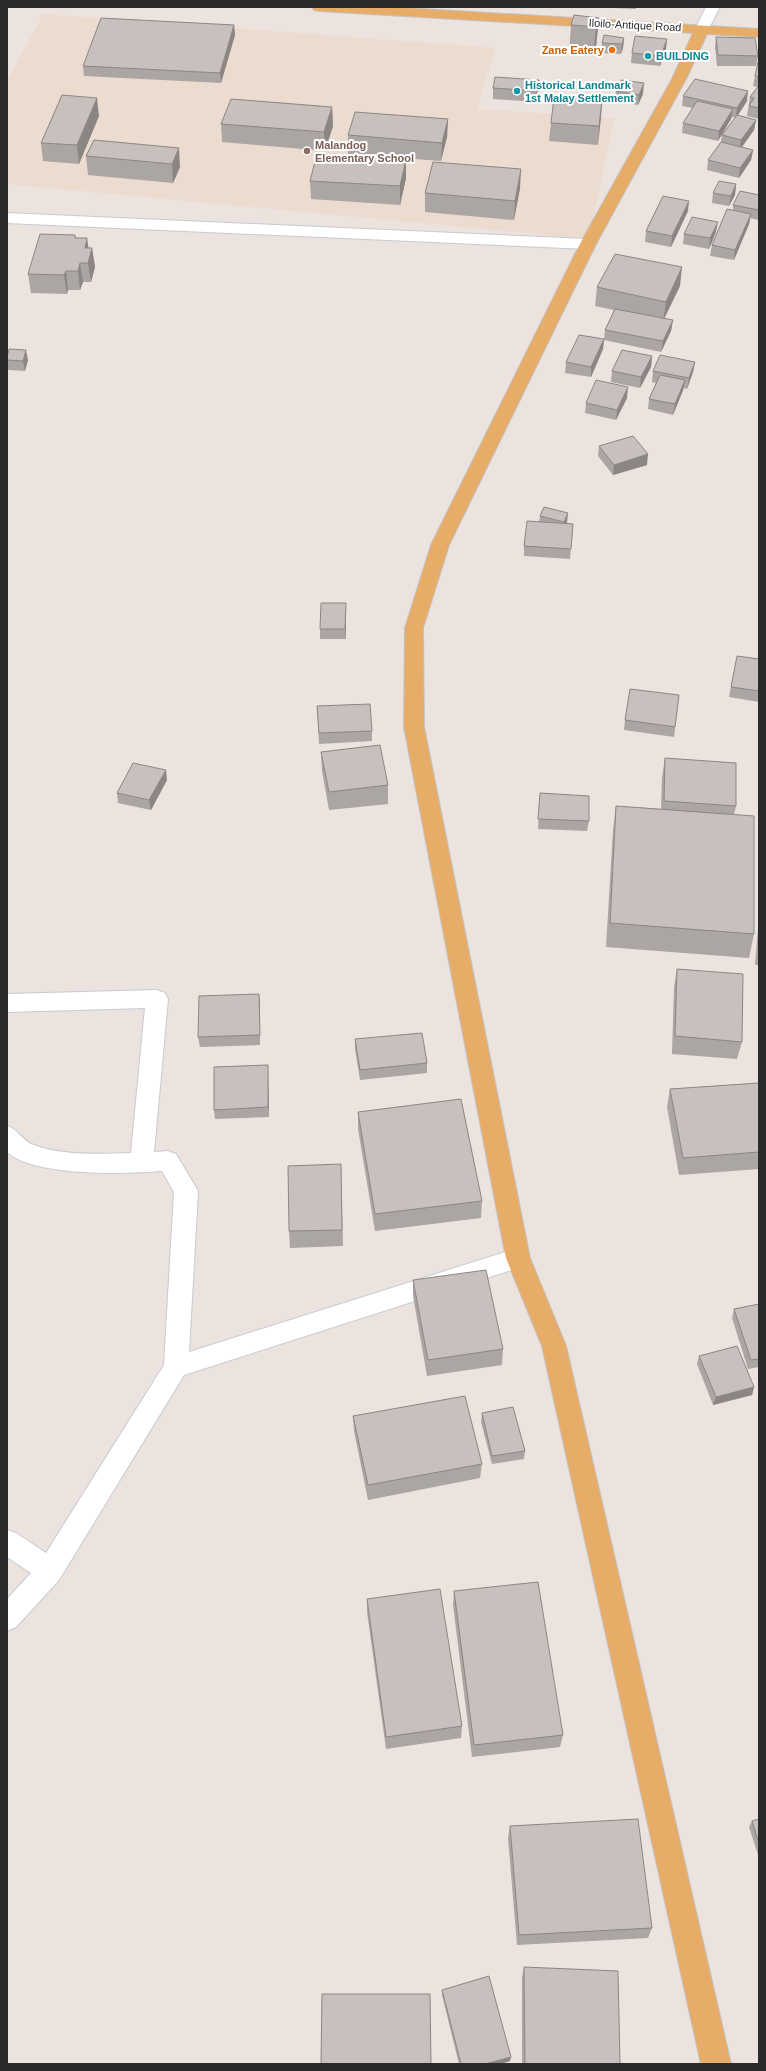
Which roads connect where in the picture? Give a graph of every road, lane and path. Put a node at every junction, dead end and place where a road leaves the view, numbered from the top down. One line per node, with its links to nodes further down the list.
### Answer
1 (319, 7): 3 (main road, Iloilo-Antique Road)
2 (712, 7): 3 (street)
3 (702, 29): 4 (main road, Iloilo-Antique Road); 6 (main road)
4 (759, 32)
5 (7, 218): 6 (street)
6 (588, 244): 10 (main road)
7 (7, 1003): 9 (street)
8 (7, 1135): 9 (street)
9 (141, 1164): 11 (street)
10 (518, 1258): 11 (street); 15 (main road)
11 (176, 1366): 13 (street)
12 (7, 1542): 13 (street)
13 (50, 1571): 14 (street)
14 (7, 1618)
15 (716, 2064)

